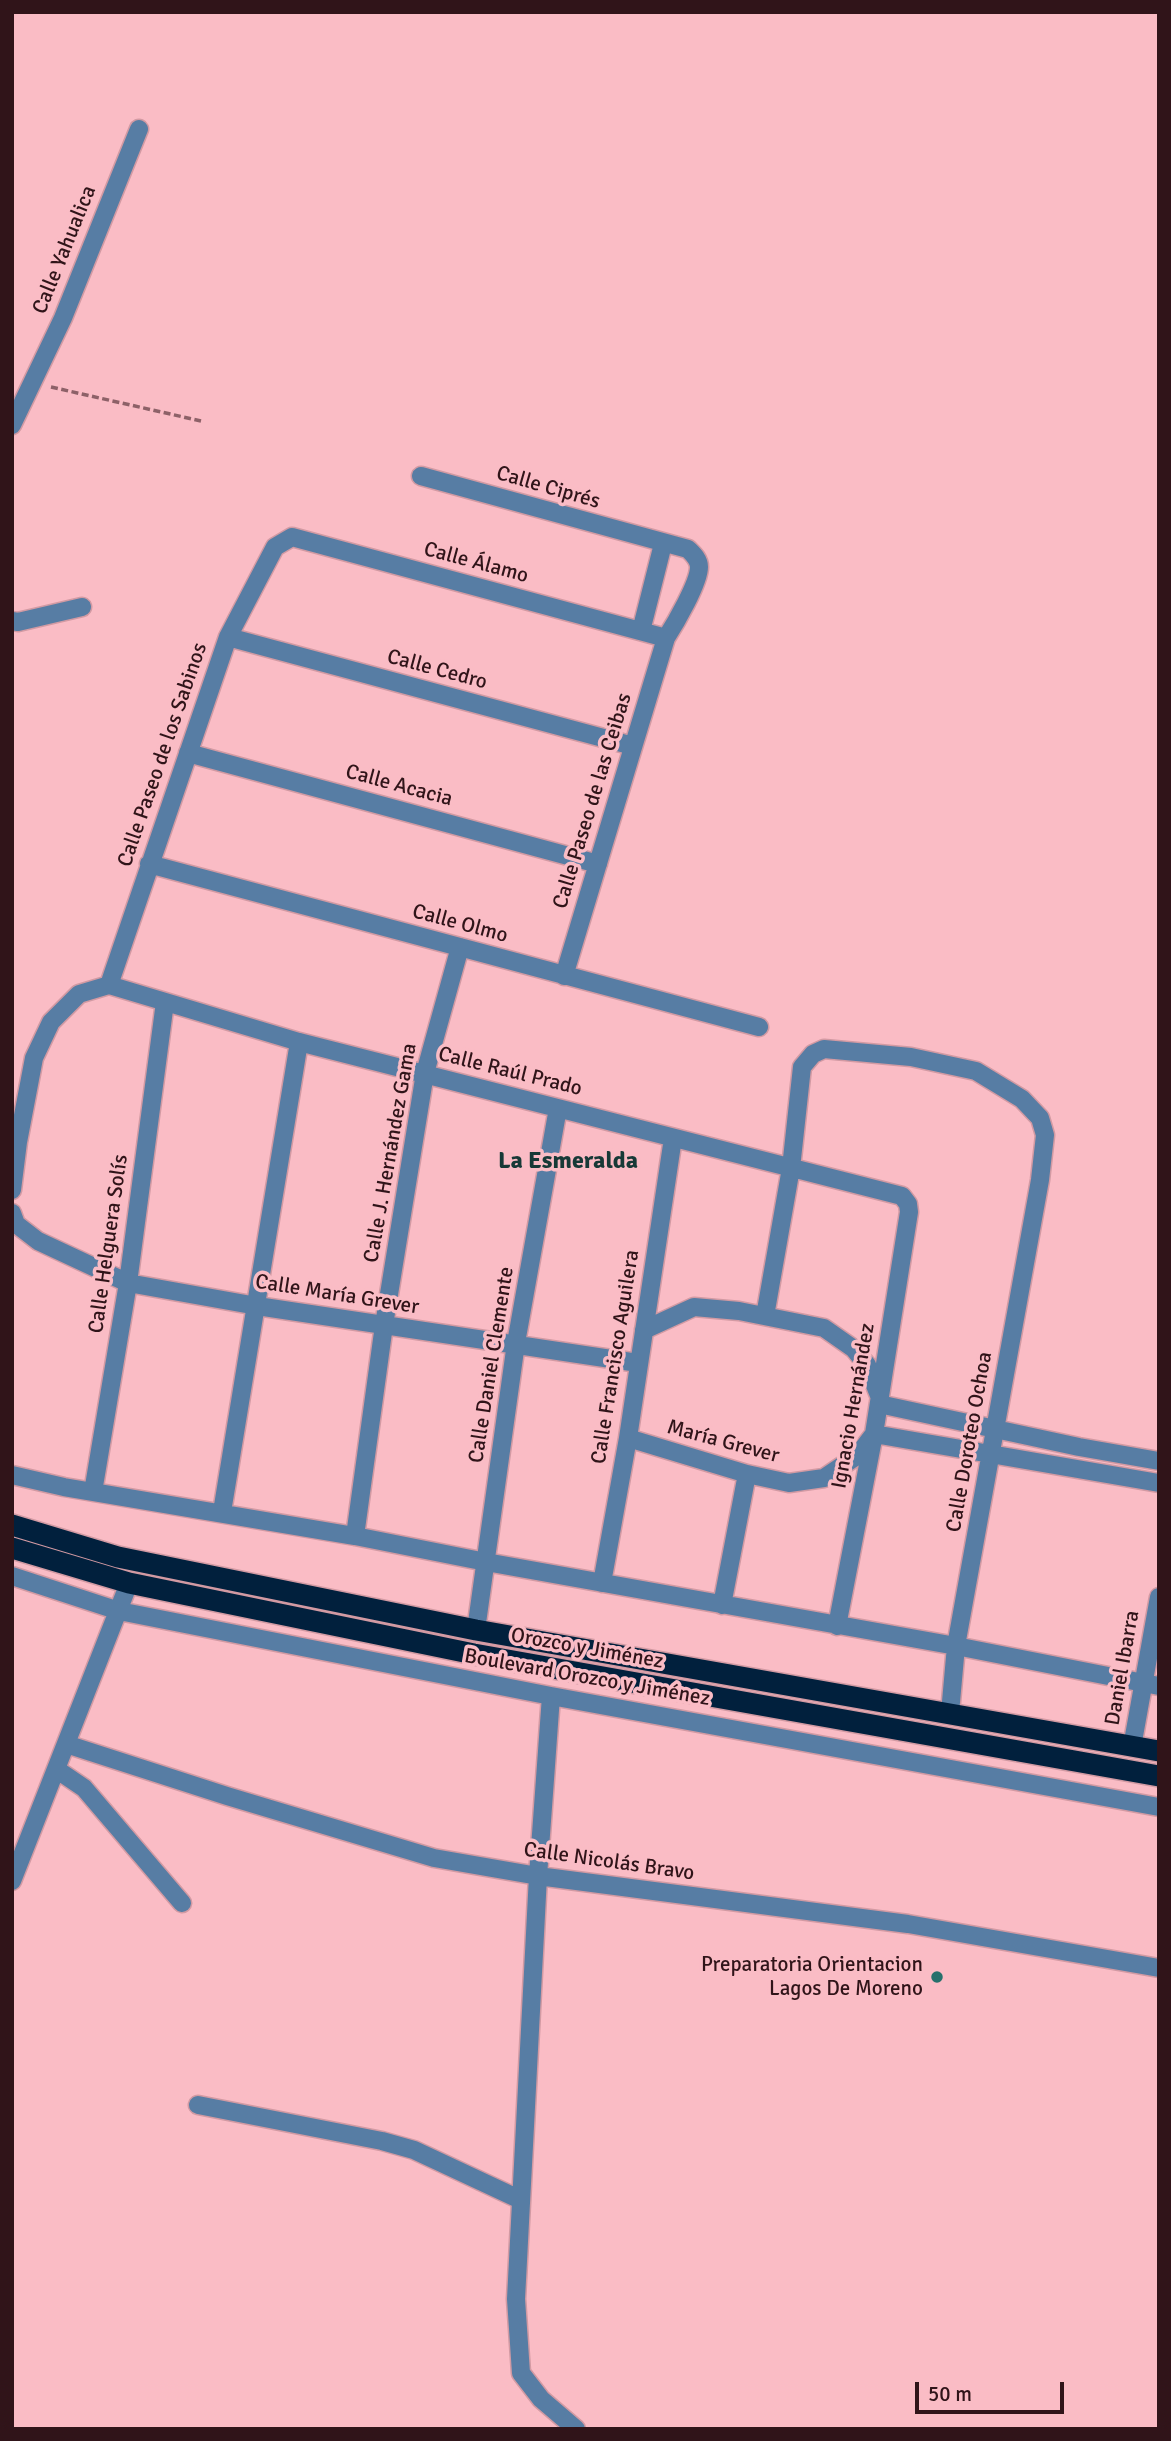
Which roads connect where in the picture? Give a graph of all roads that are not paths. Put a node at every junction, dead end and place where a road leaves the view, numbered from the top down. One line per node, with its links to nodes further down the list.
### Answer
1 (139, 129): 2 (street, Calle Yahualica)
2 (12, 425)
3 (421, 476): 4 (street, Calle Ciprés)
4 (663, 544): 8 (street); 10 (street, Calle Ciprés)
5 (275, 547): 8 (street, Calle Álamo); 9 (street, Calle Paseo de los Sabinos)
6 (82, 607): 7 (street)
7 (12, 621)
8 (641, 631): 10 (street, Calle Álamo)
9 (228, 637): 11 (street, Calle Cedro); 12 (street, Calle Paseo de los Sabinos)
10 (666, 638): 11 (street, Calle Paseo de las Ceibas)
11 (633, 746): 14 (street, Calle Paseo de las Ceibas)
12 (188, 753): 13 (street, Calle Paseo de los Sabinos); 14 (street, Calle Acacia)
13 (149, 864): 15 (street, Calle Olmo); 17 (street, Calle Paseo de los Sabinos)
14 (598, 864): 16 (street, Calle Paseo de las Ceibas)
15 (460, 947): 16 (street, Calle Olmo); 21 (street, Calle J. Hernández Gama)
16 (564, 976): 19 (street, Calle Olmo)
17 (109, 985): 18 (street, Calle Raúl Prado); 25 (street)
18 (166, 1002): 20 (street, Calle Raúl Prado); 28 (street, Calle Helguera Solís)
19 (759, 1027)
20 (299, 1042): 21 (street, Calle Raúl Prado); 29 (street)
21 (425, 1073): 22 (street, Calle Raúl Prado); 31 (street, Calle J. Hernández Gama)
22 (558, 1108): 23 (street, Calle Raúl Prado); 33 (street, Calle Daniel Clemente)
23 (673, 1138): 24 (street, Calle Raúl Prado); 32 (street, Calle Francisco Aguilera)
24 (791, 1168): 26 (street, Calle Raúl Prado); 30 (street); 36 (street, Calle Doroteo Ochoa)
25 (12, 1190)
26 (902, 1196): 35 (street, Ignacio Hernández)
27 (12, 1213): 28 (street, Calle María Grever)
28 (128, 1283): 29 (street, Calle María Grever); 44 (street, Calle Helguera Solís)
29 (257, 1306): 31 (street, Calle María Grever); 45 (street)
30 (765, 1316): 32 (street); 35 (street)
31 (384, 1325): 33 (street, Calle María Grever); 47 (street, Calle J. Hernández Gama)
32 (644, 1330): 34 (street, Calle Francisco Aguilera)
33 (516, 1343): 34 (street, Calle María Grever); 49 (street, Calle Daniel Clemente)
34 (638, 1363): 38 (street, Calle Francisco Aguilera)
35 (879, 1401): 36 (street); 37 (street, Ignacio Hernández)
36 (996, 1429): 39 (street, Calle Doroteo Ochoa); 40 (street)
37 (874, 1434): 39 (street); 41 (street, María Grever); 56 (street, Ignacio Hernández)
38 (628, 1438): 41 (street, María Grever); 52 (street, Calle Francisco Aguilera)
39 (992, 1454): 43 (street); 58 (street, Calle Doroteo Ochoa)
40 (1159, 1461)
41 (747, 1474): 54 (street)
42 (12, 1475): 44 (street)
43 (1159, 1483)
44 (93, 1492): 45 (street)
45 (222, 1513): 47 (street)
46 (12, 1525): 57 (highway, Orozco y Jiménez)
47 (355, 1536): 49 (street)
48 (12, 1548): 51 (highway, Orozco y Jiménez)
49 (485, 1562): 52 (street); 57 (street, Calle Daniel Clemente)
50 (12, 1576): 55 (street, Boulevard Orozco y Jiménez)
51 (130, 1583): 55 (street); 66 (highway, Orozco y Jiménez)
52 (602, 1583): 54 (street)
53 (1159, 1597): 59 (street, Daniel Ibarra)
54 (722, 1605): 56 (street)
55 (119, 1611): 60 (street, Boulevard Orozco y Jiménez); 62 (street)
56 (837, 1626): 58 (street)
57 (476, 1630): 61 (highway, Orozco y Jiménez)
58 (956, 1646): 59 (street); 61 (street, Calle Doroteo Ochoa)
59 (1151, 1685): 63 (street, Daniel Ibarra)
60 (551, 1696): 67 (street, Boulevard Orozco y Jiménez); 69 (street)
61 (950, 1713): 63 (highway, Orozco y Jiménez)
62 (66, 1744): 65 (street); 69 (street, Calle Nicolás Bravo)
63 (1132, 1746): 64 (highway, Orozco y Jiménez)
64 (1159, 1751)
65 (56, 1769): 68 (street); 71 (street)
66 (1159, 1776)
67 (1159, 1807)
68 (20, 1837): 70 (street)
69 (538, 1876): 72 (street, Calle Nicolás Bravo); 74 (street)
70 (12, 1881)
71 (182, 1903)
72 (1159, 1968)
73 (198, 2105): 74 (street)
74 (521, 2200): 75 (street)
75 (576, 2429)

